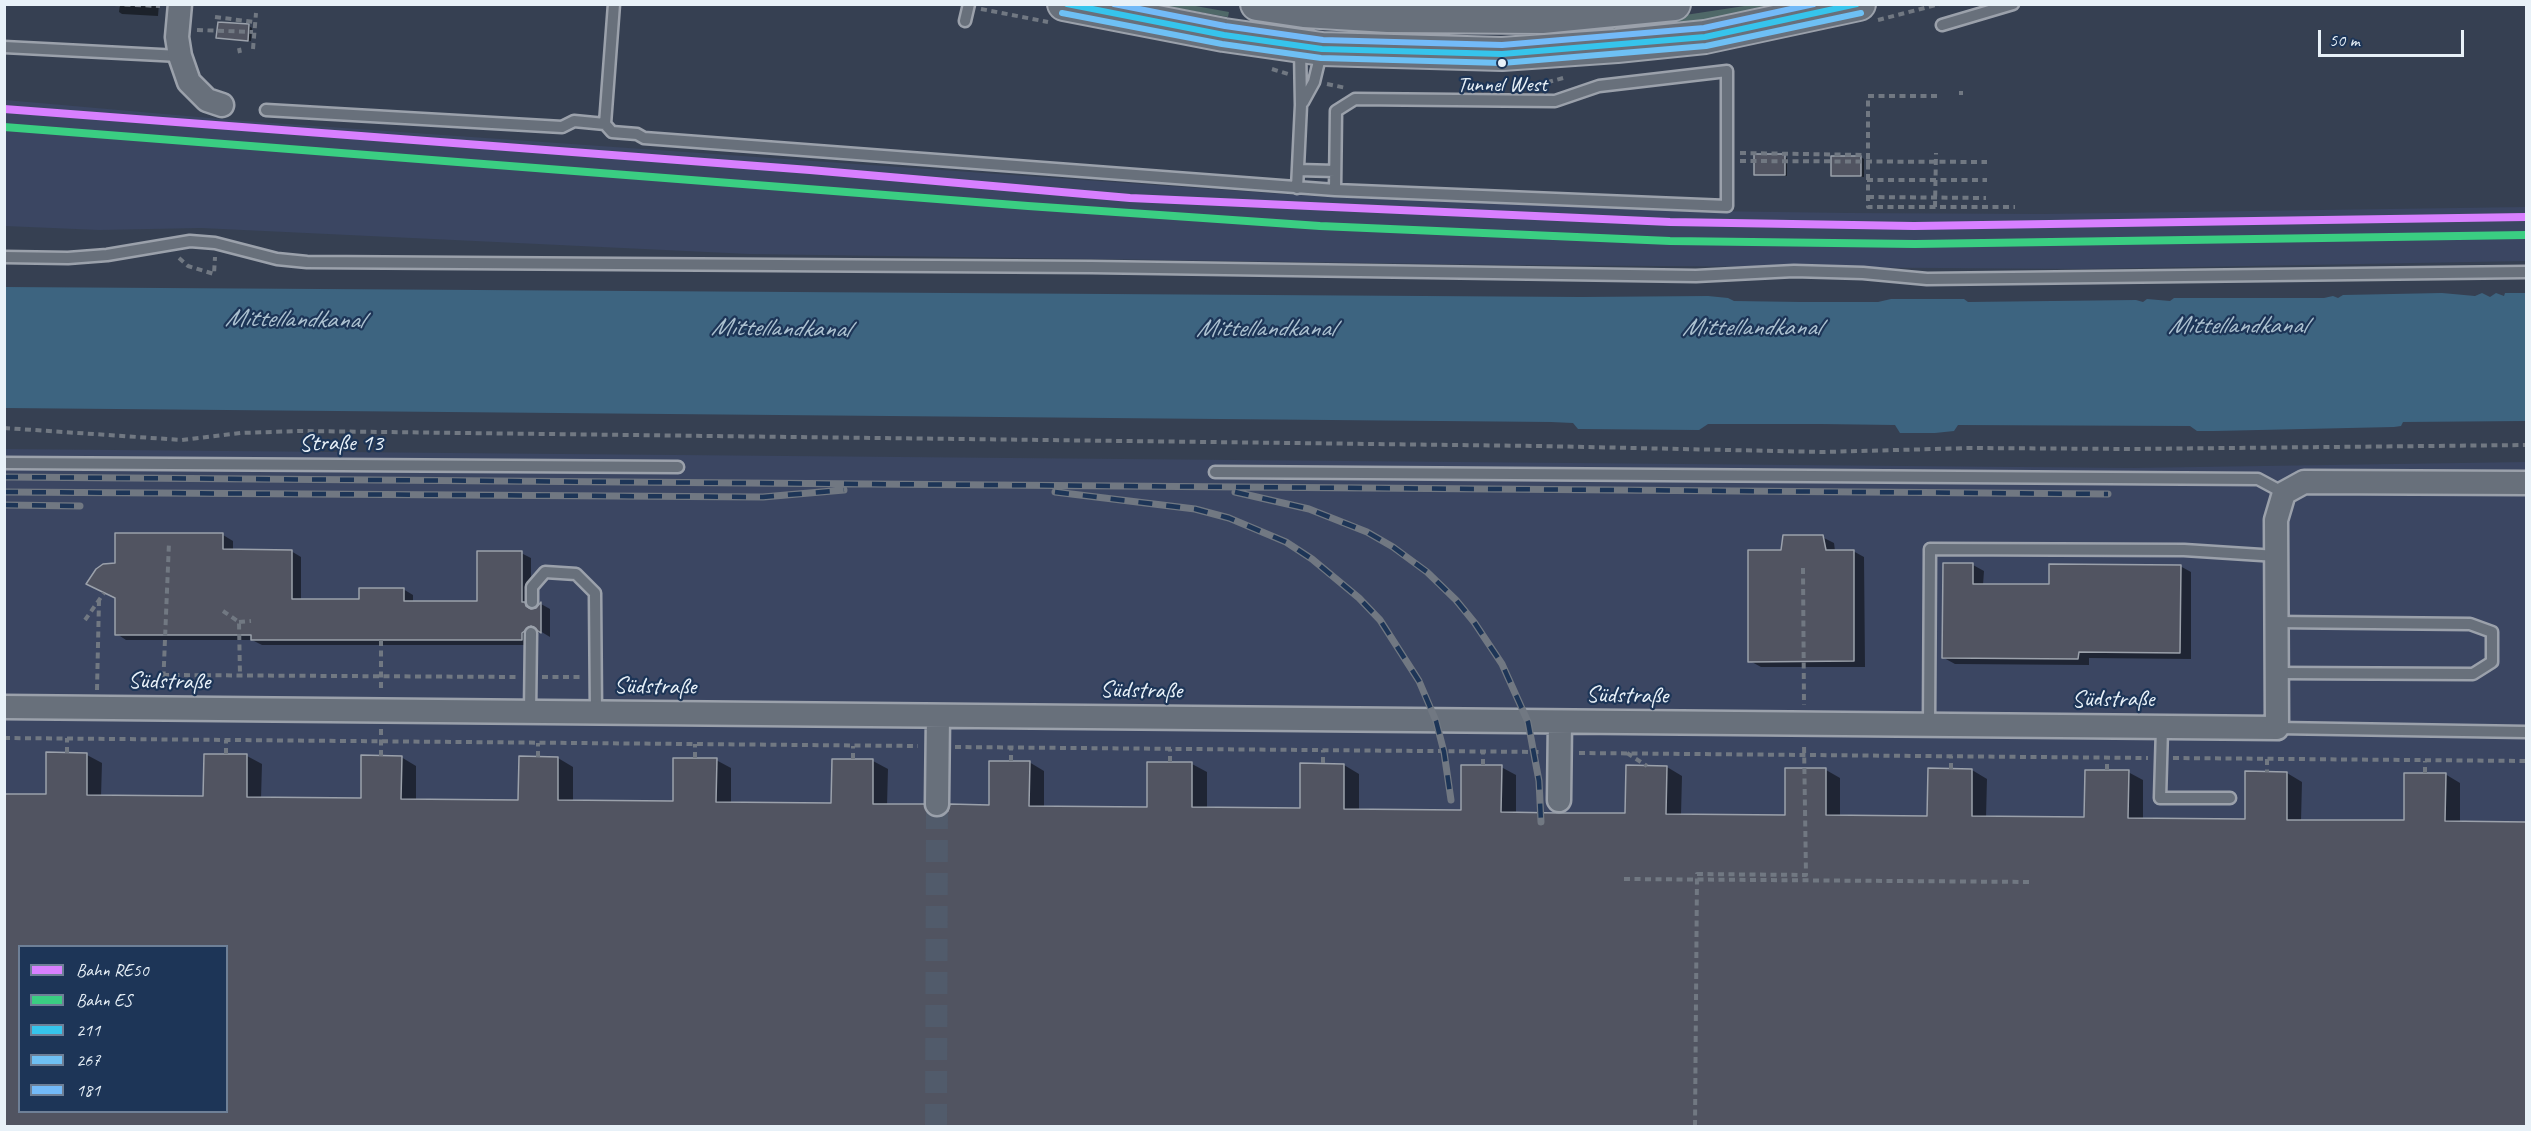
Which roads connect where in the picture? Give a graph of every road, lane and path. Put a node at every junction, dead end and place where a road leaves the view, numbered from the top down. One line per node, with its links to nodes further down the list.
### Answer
1 (114, 4): 9 (path)
2 (614, 4): 27 (lane)
3 (969, 4): 14 (lane)
4 (1064, 4): 20 (main road)
5 (1257, 4): 10 (main road)
6 (1674, 4): 11 (main road)
7 (1859, 4): 20 (main road)
8 (2013, 4): 16 (lane)
9 (170, 5): 22 (street)
10 (1316, 8): 11 (main road); 20 (main road)
11 (1397, 11)
12 (255, 13): 15 (path)
13 (215, 17): 15 (path)
14 (965, 21)
15 (254, 22): 18 (path)
16 (1942, 25)
17 (193, 29): 18 (path)
18 (253, 32): 21 (path)
19 (4, 47): 22 (lane)
20 (1311, 47): 25 (lane); 25 (lane)
21 (253, 49)
22 (180, 56): 24 (street)
23 (1937, 96): 30 (path)
24 (222, 105)
25 (1301, 105): 35 (lane)
26 (266, 110): 27 (lane)
27 (605, 124): 40 (lane)
28 (1740, 153): 30 (path)
29 (1936, 153): 33 (path)
30 (1867, 155): 32 (path)
31 (1754, 161): 32 (path)
32 (1867, 162): 33 (path); 37 (path)
33 (1935, 162): 34 (path); 38 (path)
34 (1987, 162)
35 (1298, 170): 36 (lane); 40 (lane)
36 (1335, 171): 41 (lane); 41 (lane)
37 (1867, 180): 38 (path); 42 (path)
38 (1935, 180): 39 (path); 43 (path)
39 (1987, 180)
40 (1297, 188): 41 (lane)
41 (1335, 190)
42 (1868, 197): 43 (path); 45 (path)
43 (1935, 198): 44 (path); 45 (path)
44 (1986, 198)
45 (1935, 207): 46 (path)
46 (2015, 207)
47 (165, 244): 48 (path); 49 (lane); 50 (lane)
48 (216, 254)
49 (4, 257)
50 (2526, 272)
51 (4, 428): 52 (path)
52 (2526, 444)
53 (4, 463): 54 (lane, Straße 13)
54 (678, 467)
55 (1215, 472): 57 (lane)
56 (2526, 483): 57 (street)
57 (2284, 494): 59 (street)
58 (170, 542): 71 (path)
59 (2277, 556): 68 (street); 84 (lane)
60 (1803, 568): 83 (path)
61 (104, 593): 62 (path)
62 (99, 600): 65 (path); 76 (path)
63 (532, 602): 74 (lane)
64 (224, 611): 67 (path)
65 (85, 620)
66 (250, 621): 67 (path)
67 (239, 622): 72 (path)
68 (2276, 622): 70 (street); 70 (lane)
69 (531, 633): 73 (lane)
70 (2277, 673): 86 (street)
71 (163, 675): 72 (path); 77 (path)
72 (240, 676): 73 (path)
73 (531, 677): 74 (path); 78 (lane)
74 (596, 677): 79 (lane)
75 (4, 707): 76 (street, Südstraße)
76 (97, 709): 77 (street, Südstraße)
77 (162, 709): 78 (street, Südstraße); 90 (path)
78 (530, 712): 79 (street, Südstraße)
79 (596, 713): 80 (street, Südstraße)
80 (938, 716): 81 (street, Südstraße); 95 (street)
81 (1560, 722): 83 (street, Südstraße); 100 (street)
82 (2526, 723): 87 (lane)
83 (1804, 724): 84 (street, Südstraße); 104 (path)
84 (1929, 726): 85 (street, Südstraße)
85 (2162, 728): 86 (street, Südstraße); 109 (lane)
86 (2277, 728): 87 (lane)
87 (2521, 732)
88 (4, 738): 89 (path)
89 (67, 738): 90 (path); 101 (path)
90 (162, 739): 91 (path)
91 (226, 740): 92 (path); 103 (path)
92 (538, 743): 93 (path); 106 (path)
93 (695, 744): 94 (path); 108 (path)
94 (853, 746): 95 (path); 110 (path)
95 (937, 747): 96 (path); 125 (street)
96 (1011, 747): 97 (path); 113 (path)
97 (1170, 749): 98 (path); 115 (path)
98 (1323, 750): 99 (path); 116 (path)
99 (1483, 752): 100 (path); 117 (path)
100 (1560, 752): 102 (path); 124 (street)
101 (66, 753)
102 (1627, 753): 104 (path); 118 (path)
103 (226, 754)
104 (1804, 755): 105 (path); 127 (path)
105 (1951, 756): 107 (path); 119 (path)
106 (538, 757)
107 (2108, 757): 109 (path); 120 (path)
108 (695, 758)
109 (2161, 758): 111 (path); 123 (lane)
110 (853, 759)
111 (2267, 759): 112 (path); 121 (path)
112 (2426, 760): 114 (path); 122 (path)
113 (1011, 761)
114 (2526, 761)
115 (1170, 762)
116 (1323, 764)
117 (1483, 765)
118 (1647, 765)
119 (1951, 769)
120 (2107, 770)
121 (2267, 772)
122 (2425, 773)
123 (2230, 798)
124 (1559, 800)
125 (937, 804)
126 (1624, 879): 127 (path)
127 (1696, 880): 128 (path); 129 (path)
128 (2031, 882)
129 (1695, 1126)

